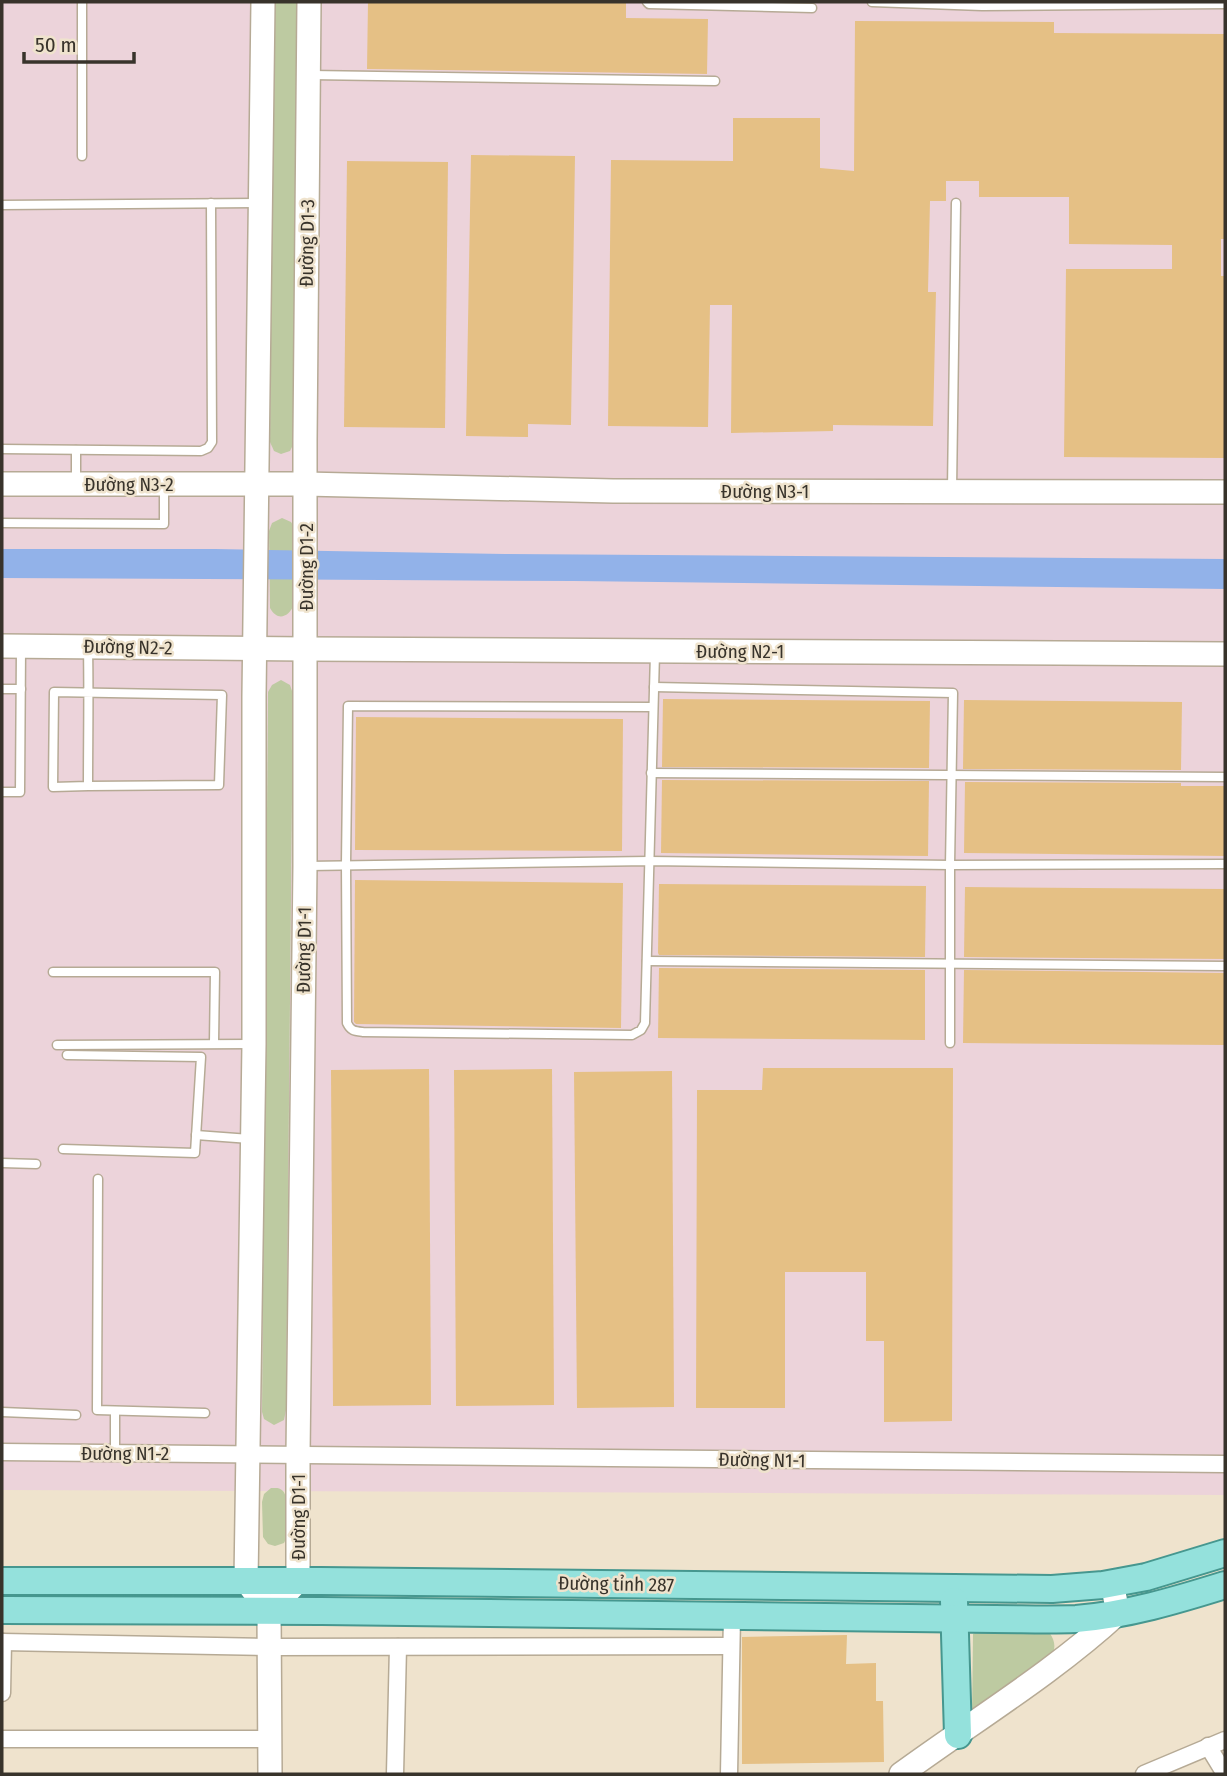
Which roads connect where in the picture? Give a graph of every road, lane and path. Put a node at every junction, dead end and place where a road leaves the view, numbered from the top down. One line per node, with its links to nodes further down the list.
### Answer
1 (82, 2): 12 (lane)
2 (262, 2): 14 (street)
3 (309, 2): 10 (street, Đường D1-3)
4 (647, 2): 9 (lane)
5 (872, 2): 7 (lane)
6 (1100, 3): 7 (lane); 8 (lane)
7 (982, 4)
8 (1225, 4)
9 (812, 8)
10 (308, 75): 11 (lane); 22 (street, Đường D1-3)
11 (715, 81)
12 (82, 156)
13 (211, 203): 14 (lane); 16 (lane); 18 (lane)
14 (261, 203): 21 (street)
15 (956, 203): 24 (lane)
16 (2, 205)
17 (2, 449): 18 (lane)
18 (76, 450): 20 (lane)
19 (2, 484): 20 (street, Đường N3-2)
20 (76, 484): 23 (street, Đường N3-2)
21 (257, 484): 22 (street, Đường N3-2); 23 (street, Đường N3-2); 29 (street)
22 (305, 484): 24 (street, Đường N3-1); 30 (street, Đường D1-2)
23 (164, 485): 26 (lane)
24 (952, 491): 25 (street, Đường N3-1)
25 (1225, 492)
26 (2, 523)
27 (11, 646): 28 (street, Đường N2-2); 35 (lane)
28 (88, 646): 29 (street, Đường N2-2); 36 (lane)
29 (255, 648): 30 (street, Đường N2-1); 54 (street)
30 (306, 649): 31 (street, Đường N2-1); 47 (street, Đường D1-1)
31 (655, 650): 32 (street, Đường N2-1); 33 (lane)
32 (1225, 654)
33 (654, 687): 37 (lane); 39 (lane)
34 (2, 689): 35 (lane)
35 (20, 690): 42 (lane)
36 (89, 692): 41 (lane); 41 (lane); 41 (lane)
37 (653, 707): 38 (lane); 44 (lane)
38 (652, 773): 39 (lane); 43 (lane)
39 (952, 775): 40 (lane); 46 (lane)
40 (1225, 778)
41 (88, 786)
42 (2, 792)
43 (649, 861): 44 (lane); 46 (lane); 48 (lane)
44 (346, 864): 47 (lane); 48 (lane)
45 (1225, 864): 46 (lane)
46 (950, 865): 49 (lane)
47 (305, 866): 70 (street, Đường D1-1)
48 (647, 961): 49 (lane)
49 (950, 964): 50 (lane); 53 (lane)
50 (1225, 966)
51 (53, 972): 52 (lane)
52 (214, 1043): 54 (lane); 55 (lane)
53 (950, 1043)
54 (254, 1044): 58 (street)
55 (57, 1045)
56 (67, 1055): 57 (lane)
57 (196, 1135): 58 (lane); 59 (lane)
58 (253, 1139): 69 (street)
59 (63, 1149)
60 (2, 1163): 61 (lane)
61 (36, 1164)
62 (98, 1178): 63 (lane)
63 (115, 1410): 65 (lane); 68 (lane)
64 (2, 1412): 66 (lane)
65 (205, 1413)
66 (76, 1415)
67 (2, 1452): 68 (street, Đường N1-2)
68 (115, 1453): 69 (street, Đường N1-2)
69 (249, 1454): 70 (street, Đường N1-2); 74 (street)
70 (298, 1455): 71 (street, Đường N1-1); 75 (street, Đường D1-1)
71 (1225, 1464)
72 (1225, 1553): 76 (main road, Đường tỉnh 287)
73 (2, 1581): 74 (main road, Đường tỉnh 287)
74 (246, 1581): 75 (main road, Đường tỉnh 287); 80 (street)
75 (298, 1581): 78 (main road, Đường tỉnh 287); 80 (street, Đường D1-1)
76 (1112, 1583): 78 (main road, Đường tỉnh 287); 81 (street)
77 (1225, 1585): 81 (main road, Đường tỉnh 287)
78 (954, 1588): 83 (main road)
79 (2, 1610): 80 (main road, Đường tỉnh 287)
80 (269, 1612): 82 (main road, Đường tỉnh 287); 86 (street)
81 (1118, 1613): 83 (main road, Đường tỉnh 287); 89 (street)
82 (732, 1616): 83 (main road, Đường tỉnh 287); 85 (street)
83 (954, 1619): 89 (main road)
84 (3, 1642): 86 (street); 88 (street)
85 (731, 1646): 87 (street); 96 (street)
86 (270, 1647): 87 (street); 91 (street)
87 (398, 1647): 95 (street)
88 (2, 1693)
89 (958, 1735): 97 (street)
90 (2, 1739): 91 (street)
91 (270, 1739): 94 (street)
92 (1225, 1740): 93 (street)
93 (1208, 1746): 98 (street); 99 (street)
94 (270, 1774)
95 (395, 1774)
96 (729, 1774)
97 (901, 1774)
98 (1144, 1774)
99 (1225, 1774)

